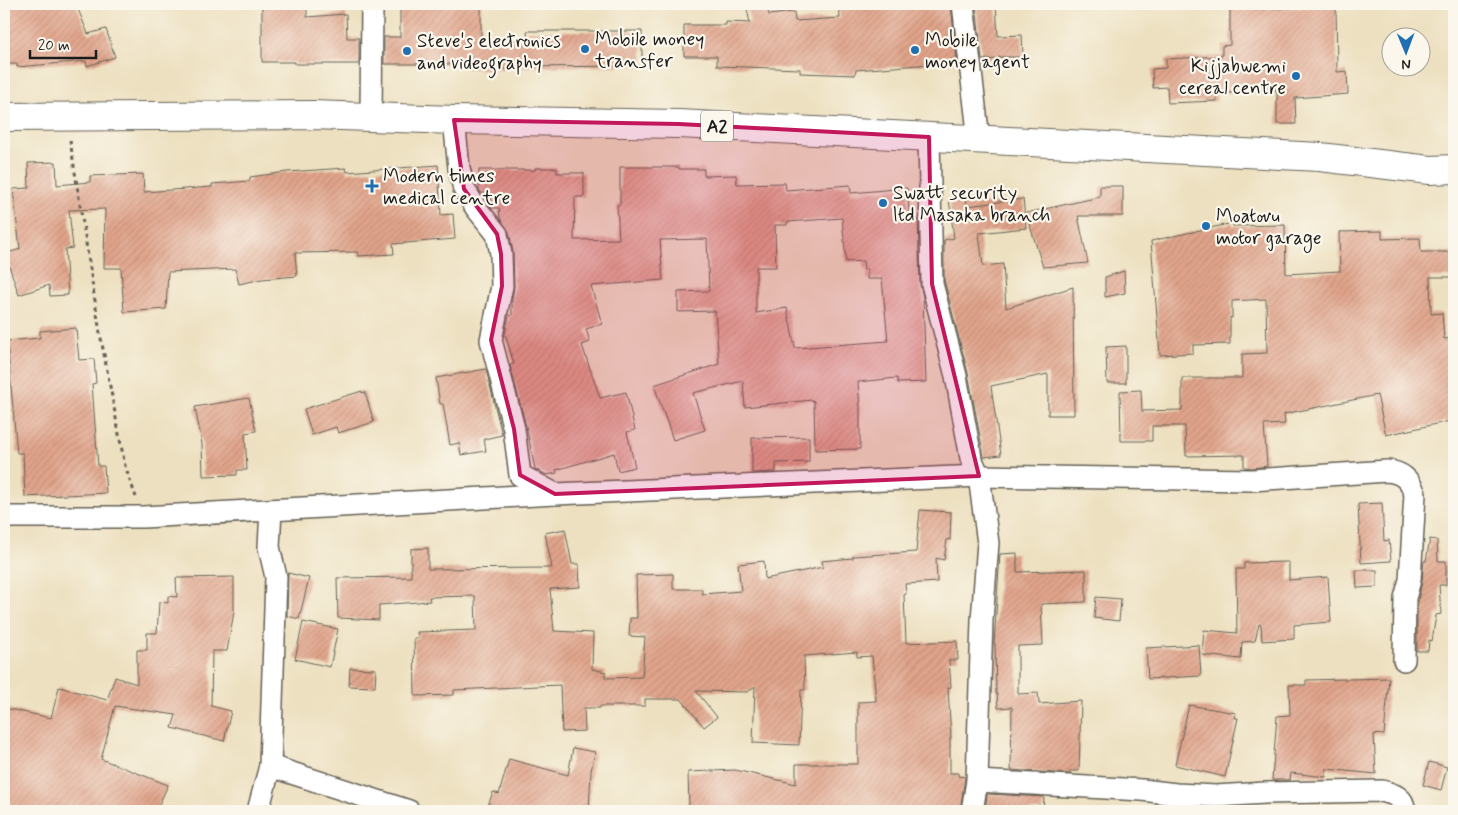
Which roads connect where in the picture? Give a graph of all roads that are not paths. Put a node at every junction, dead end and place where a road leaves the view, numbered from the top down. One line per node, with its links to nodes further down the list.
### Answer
1 (372, 4): 3 (street)
2 (963, 4): 7 (street)
3 (371, 116): 4 (highway, A2); 5 (highway, A2)
4 (4, 117)
5 (454, 120): 6 (highway, A2); 11 (street)
6 (929, 137): 7 (highway, A2); 10 (street)
7 (979, 140): 8 (highway, A2)
8 (1442, 169): 9 (highway, A2)
9 (1454, 180)
10 (979, 476): 11 (street); 14 (street); 16 (street)
11 (555, 494): 12 (street)
12 (271, 510): 13 (street); 15 (street)
13 (4, 517)
14 (1404, 660)
15 (270, 766): 17 (street); 18 (street)
16 (977, 781): 19 (street); 20 (street)
17 (258, 811)
18 (409, 811)
19 (972, 811)
20 (1404, 811)

